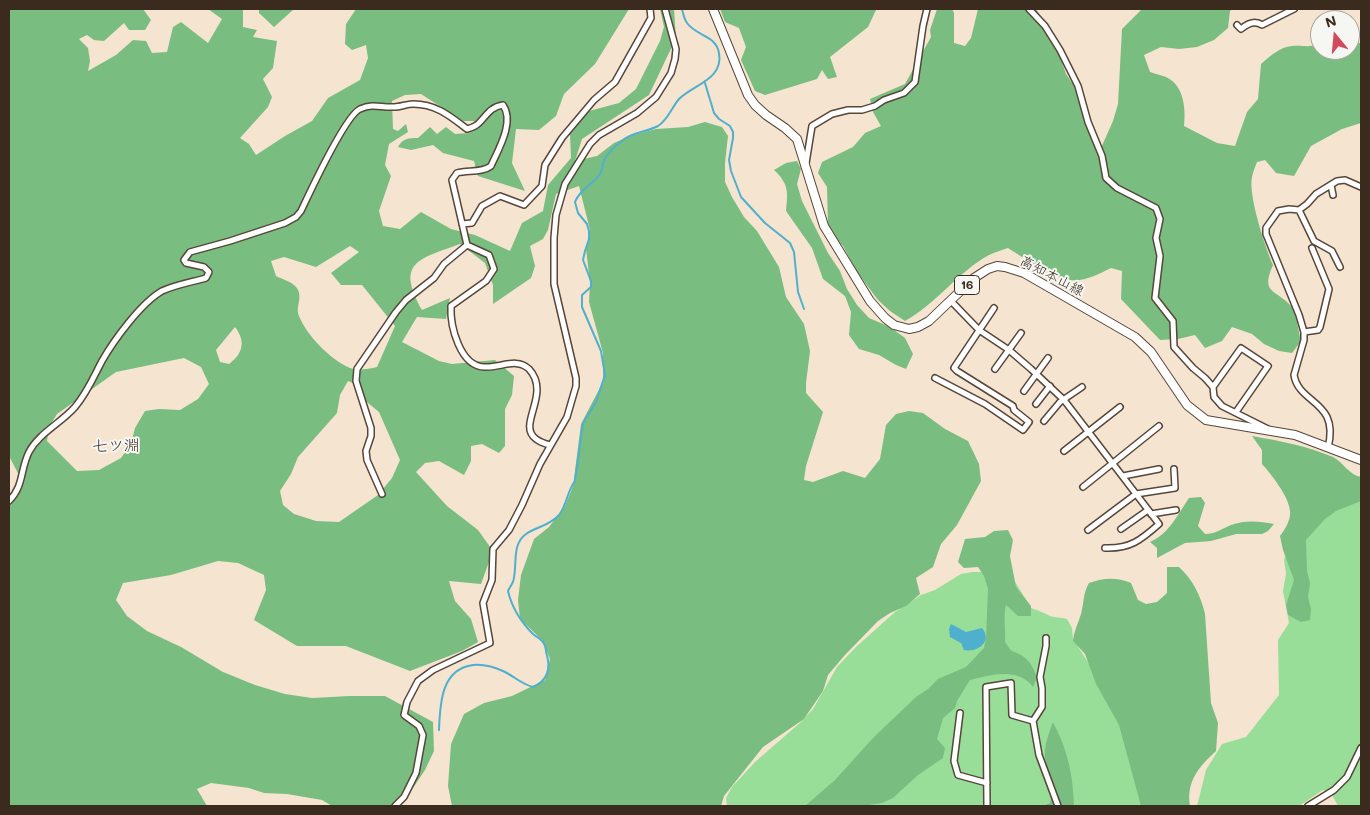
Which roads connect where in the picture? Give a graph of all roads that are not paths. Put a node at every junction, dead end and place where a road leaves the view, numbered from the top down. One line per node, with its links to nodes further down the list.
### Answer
1 (650, 9): 13 (street)
2 (665, 9): 39 (street)
3 (713, 9): 8 (main road, 高知本山線 / 16)
4 (927, 9): 8 (street)
5 (1029, 9): 29 (street)
6 (1294, 9): 7 (street)
7 (1237, 25)
8 (806, 164): 17 (main road, 高知本山線 / 16)
9 (1330, 185): 10 (street); 11 (street); 12 (street)
10 (1361, 187)
11 (1333, 195)
12 (1299, 210): 16 (street); 20 (street)
13 (462, 224): 14 (street); 50 (street)
14 (467, 245): 39 (street); 48 (street)
15 (1312, 248): 20 (street)
16 (1340, 267)
17 (951, 301): 19 (street); 37 (main road, 高知本山線 / 16)
18 (994, 308): 19 (street)
19 (979, 330): 22 (street); 26 (street)
20 (1304, 332): 40 (street)
21 (1021, 333): 22 (street)
22 (1009, 350): 24 (street); 25 (street)
23 (1048, 358): 25 (street)
24 (995, 368)
25 (1036, 373): 27 (street); 30 (street)
26 (935, 378)
27 (1050, 386): 31 (street); 32 (street)
28 (1082, 387): 31 (street)
29 (1213, 387): 34 (street); 34 (street)
30 (1024, 391)
31 (1064, 400): 35 (street); 38 (street)
32 (1036, 404)
33 (1120, 407): 38 (street)
34 (1236, 412): 37 (street)
35 (1044, 421)
36 (1159, 426): 43 (street)
37 (1269, 429): 40 (main road, 高知本山線 / 16)
38 (1089, 431): 41 (street); 43 (street)
39 (550, 446): 61 (street)
40 (1328, 448): 42 (main road, 高知本山線 / 16)
41 (1064, 451)
42 (1361, 460)
43 (1114, 464): 46 (street); 47 (street)
44 (1174, 469): 49 (street)
45 (1160, 470): 46 (street)
46 (1123, 476): 49 (street)
47 (1084, 487)
48 (382, 494)
49 (1136, 494): 52 (street); 54 (street)
50 (9, 501)
51 (1176, 510): 52 (street)
52 (1149, 512): 53 (street); 55 (street)
53 (1121, 529)
54 (1088, 530)
55 (1105, 548)
56 (1046, 638): 58 (street)
57 (960, 713): 60 (street)
58 (1033, 721): 60 (street); 63 (street)
59 (1361, 748): 64 (street)
60 (987, 783): 62 (street)
61 (395, 806)
62 (987, 806)
63 (1058, 806)
64 (1308, 806)

